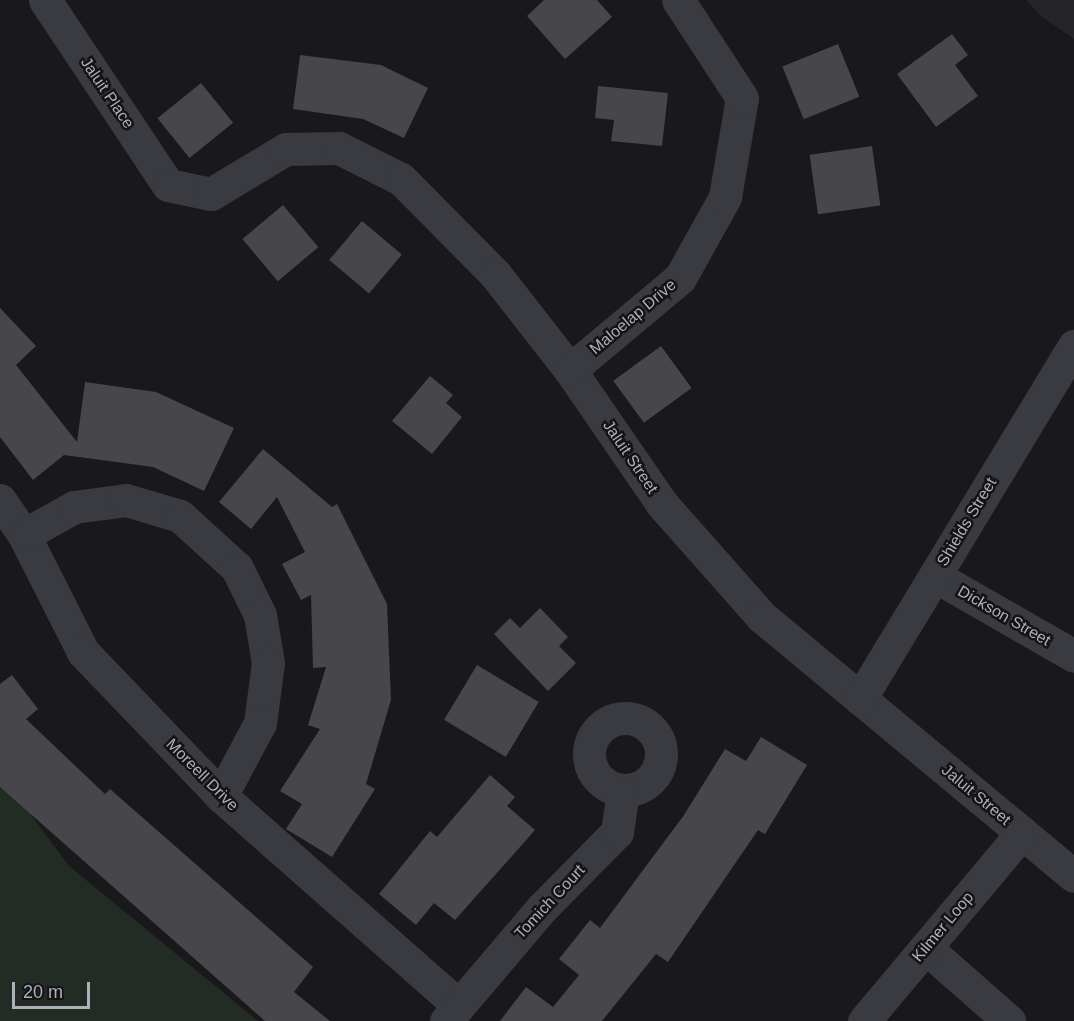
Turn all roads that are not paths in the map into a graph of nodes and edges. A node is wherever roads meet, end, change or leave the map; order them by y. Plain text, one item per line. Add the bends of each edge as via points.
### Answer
1 (45, 0) edge
2 (678, 0) edge
3 (168, 185) joint
4 (1074, 346) edge
5 (570, 370) junction
6 (0, 500) edge
7 (24, 535) junction
8 (935, 576) junction
9 (1074, 656) edge
10 (860, 699) junction
11 (623, 791) dead end
12 (221, 796) junction
13 (1022, 833) junction
14 (1074, 876) edge
15 (926, 948) junction
16 (452, 1013) edge
17 (864, 1021) edge
18 (1009, 1021) edge

1 - 3 street, Jaluit Place
2 - 5 street, Maloelap Drive via 742,98 725,197 680,278
3 - 5 street, Jaluit Street via 211,194 286,149 339,148 401,179 495,274
4 - 8 street, Shields Street
5 - 10 street, Jaluit Street via 685,530 762,617
6 - 7 street, Moreell Drive
7 - 12 street, Moreell Drive via 83,652
7 - 12 street via 74,507 126,500 180,516 237,568 260,615 268,663 260,723
8 - 9 street, Dickson Street
8 - 10 street, Shields Street
10 - 13 street, Jaluit Street
11 - 16 street, Tomich Court via 617,832
12 - 16 street, Moreell Drive
13 - 14 street, Jaluit Street
13 - 15 street, Kilmer Loop
15 - 17 street, Kilmer Loop
15 - 18 street

